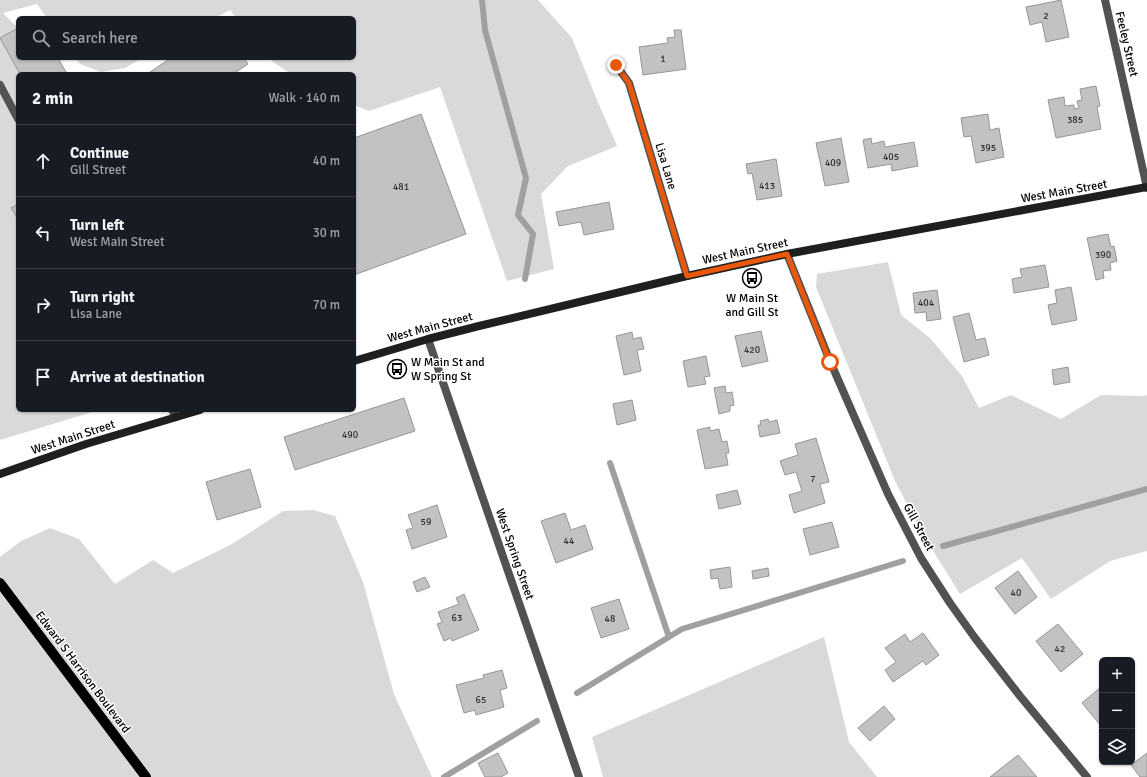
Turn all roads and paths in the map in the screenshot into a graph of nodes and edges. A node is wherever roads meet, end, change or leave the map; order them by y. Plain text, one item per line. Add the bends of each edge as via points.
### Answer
1 (1105, 0) edge
2 (616, 65) dead end
3 (0, 84) edge
4 (16, 115) edge
5 (1147, 188) edge
6 (787, 254) junction
7 (687, 276) junction
8 (428, 339) junction
9 (356, 360) edge
10 (187, 412) edge
11 (174, 414) edge
12 (0, 474) edge
13 (0, 583) edge
14 (146, 777) edge
15 (578, 777) edge
16 (1087, 777) edge

1 - 5 street, Feeley Street
2 - 7 street, Lisa Lane via 629,83
3 - 4 street
5 - 6 main road, West Main Street
6 - 7 main road, West Main Street
6 - 16 street, Gill Street via 830,362 888,494 921,558 975,638
7 - 8 main road, West Main Street
8 - 9 main road, West Main Street
8 - 15 street, West Spring Street
10 - 11 main road, West Main Street
11 - 12 main road, West Main Street
13 - 14 main road, Edward S Harrison Boulevard

